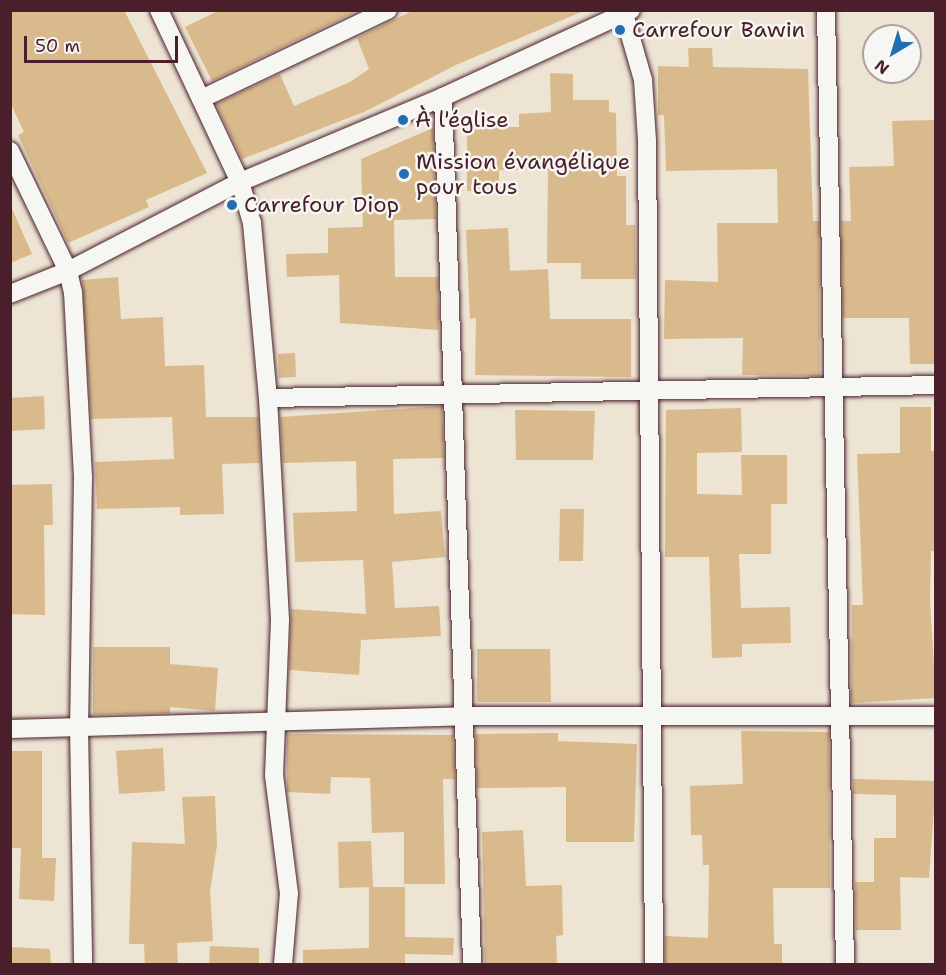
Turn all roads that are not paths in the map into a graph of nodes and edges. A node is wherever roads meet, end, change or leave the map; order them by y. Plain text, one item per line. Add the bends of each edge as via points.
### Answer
1 (159, 10) edge
2 (388, 10) edge
3 (826, 10) edge
4 (627, 12) edge
5 (369, 15) edge
6 (443, 97) junction
7 (201, 99) junction
8 (10, 151) edge
9 (240, 182) junction
10 (68, 271) junction
11 (10, 294) edge
12 (936, 385) edge
13 (835, 388) junction
14 (646, 394) junction
15 (456, 395) junction
16 (268, 398) junction
17 (464, 716) junction
18 (650, 716) junction
19 (842, 716) junction
20 (936, 716) edge
21 (276, 724) junction
22 (78, 727) junction
23 (10, 729) edge
24 (83, 964) edge
25 (283, 964) edge
26 (472, 964) edge
27 (654, 964) edge
28 (845, 964) edge

1 - 7 street
2 - 5 street
3 - 13 street
4 - 6 street
4 - 14 street via 643,80 647,141
5 - 7 street
6 - 9 street
6 - 15 street
7 - 9 street
8 - 10 street
9 - 10 street
9 - 16 street via 252,223
10 - 11 street
10 - 22 street via 83,477
12 - 13 street
13 - 14 street
13 - 19 street
14 - 15 street
14 - 18 street
15 - 16 street
15 - 17 street
16 - 21 street via 280,620
17 - 18 street
17 - 21 street
17 - 26 street
18 - 19 street
18 - 27 street
19 - 20 street
19 - 28 street
21 - 22 street
21 - 25 street via 274,775 289,894
22 - 23 street
22 - 24 street

